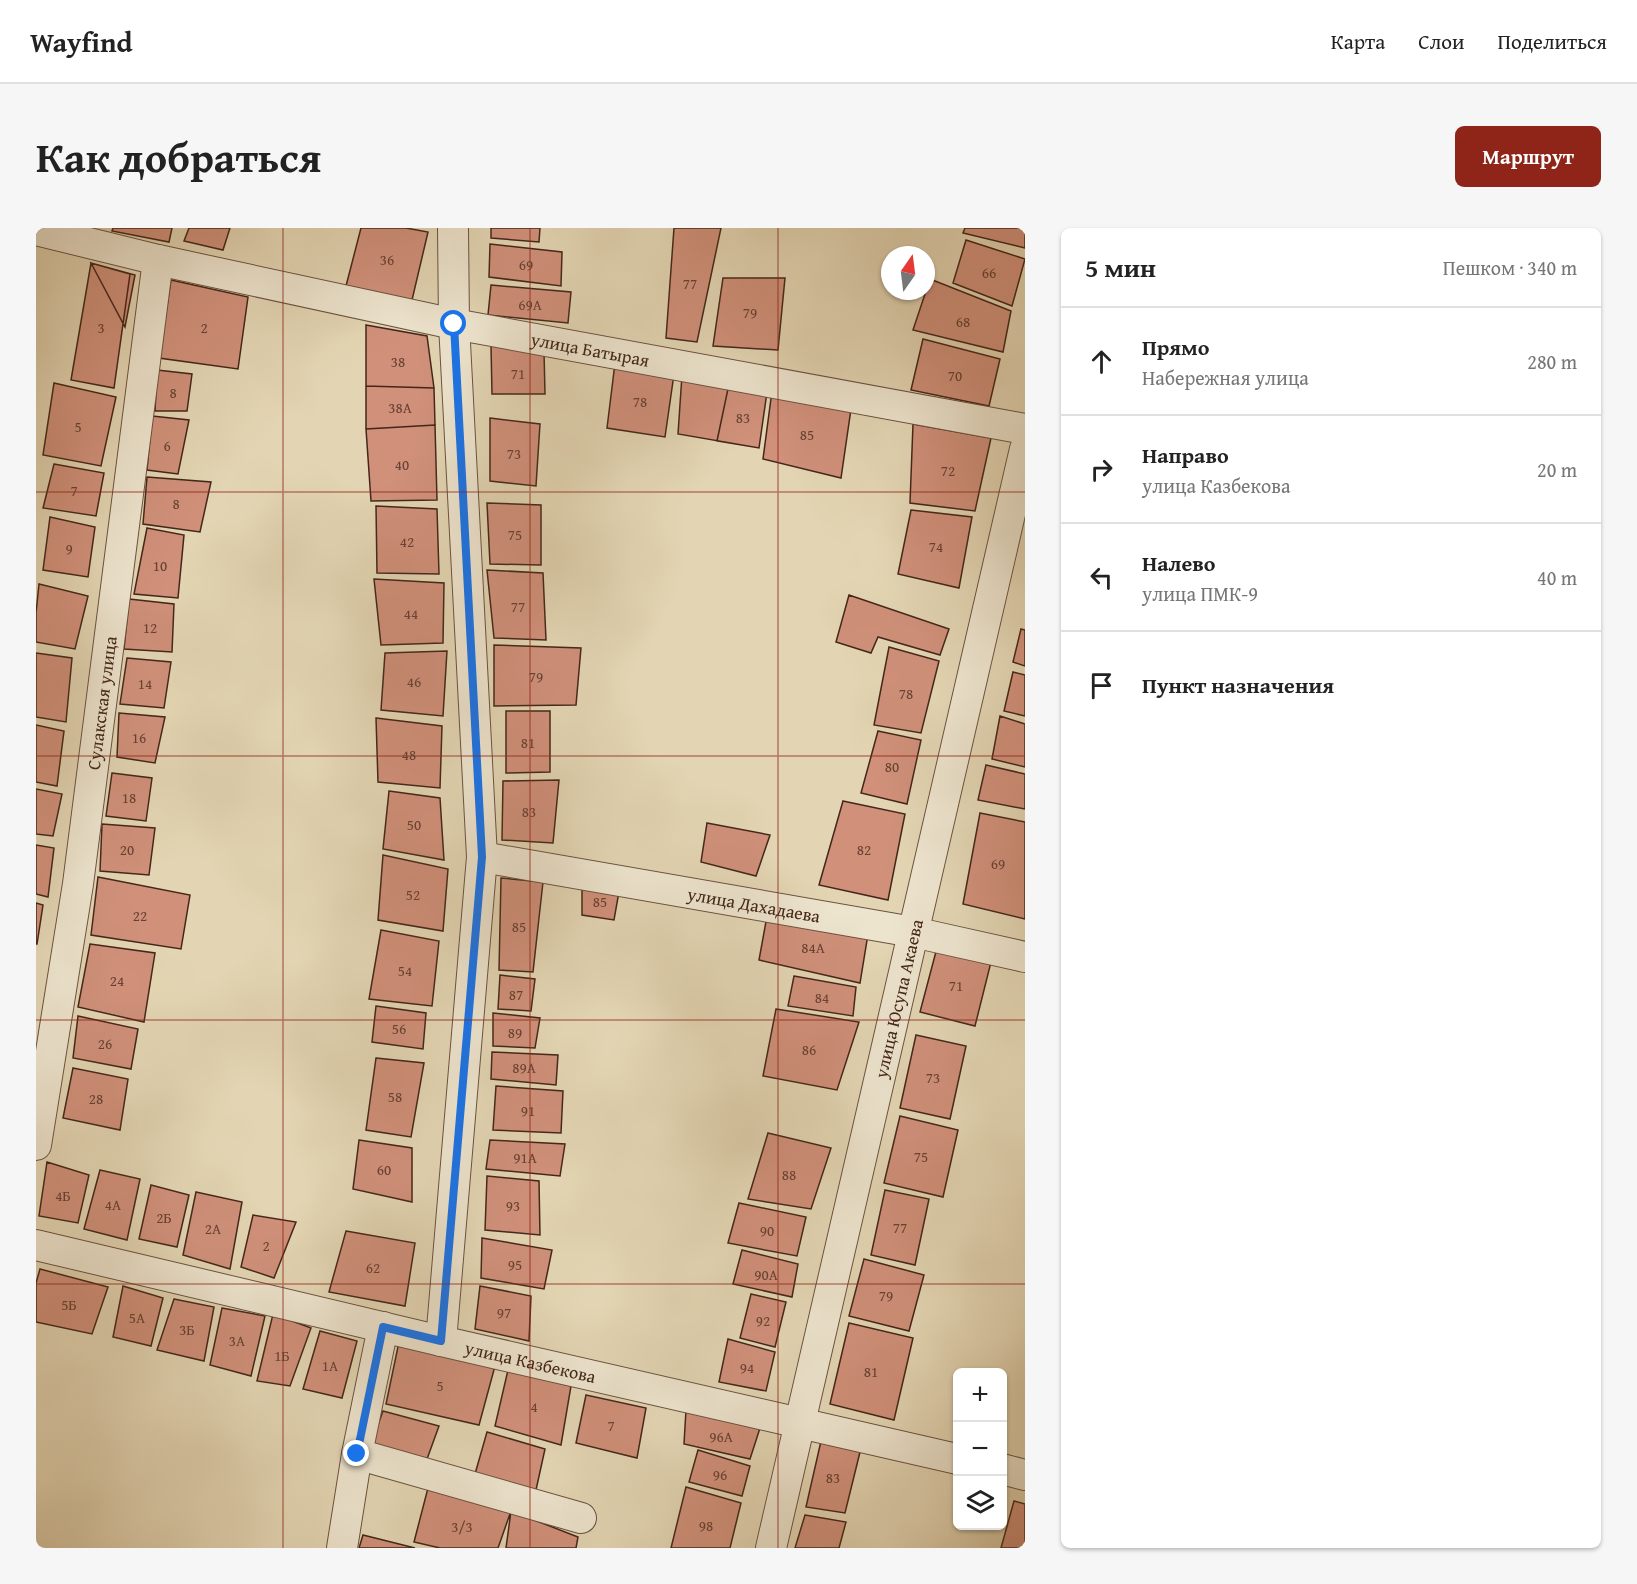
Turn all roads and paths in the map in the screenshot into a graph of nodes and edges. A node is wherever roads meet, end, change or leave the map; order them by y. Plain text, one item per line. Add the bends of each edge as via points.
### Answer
1 (453, 228) edge
2 (36, 230) edge
3 (158, 260) junction
4 (454, 324) junction
5 (1025, 429) edge
6 (1025, 449) edge
7 (482, 857) junction
8 (913, 932) junction
9 (1025, 957) edge
10 (36, 1145) edge
11 (36, 1245) edge
12 (383, 1327) junction
13 (441, 1341) junction
14 (800, 1422) junction
15 (357, 1454) junction
16 (953, 1458) edge
17 (1007, 1470) edge
18 (1025, 1475) edge
19 (581, 1518) dead end
20 (342, 1548) edge
21 (771, 1548) edge

1 - 4 street
2 - 3 street, улица Батырая
3 - 4 street, улица Батырая
3 - 10 street, Сулакская улица via 78,884
4 - 5 street, улица Батырая
4 - 7 street
6 - 8 street, улица Юсупа Акаева
7 - 8 street, улица Дахадаева
7 - 13 street
8 - 9 street, улица Дахадаева
8 - 14 street, улица Юсупа Акаева
11 - 12 street, улица Казбекова
12 - 13 street, улица Казбекова
12 - 15 street
13 - 14 street, улица Казбекова
14 - 16 street, улица Казбекова
14 - 21 street, улица Юсупа Акаева
15 - 19 street
15 - 20 street
17 - 18 street

